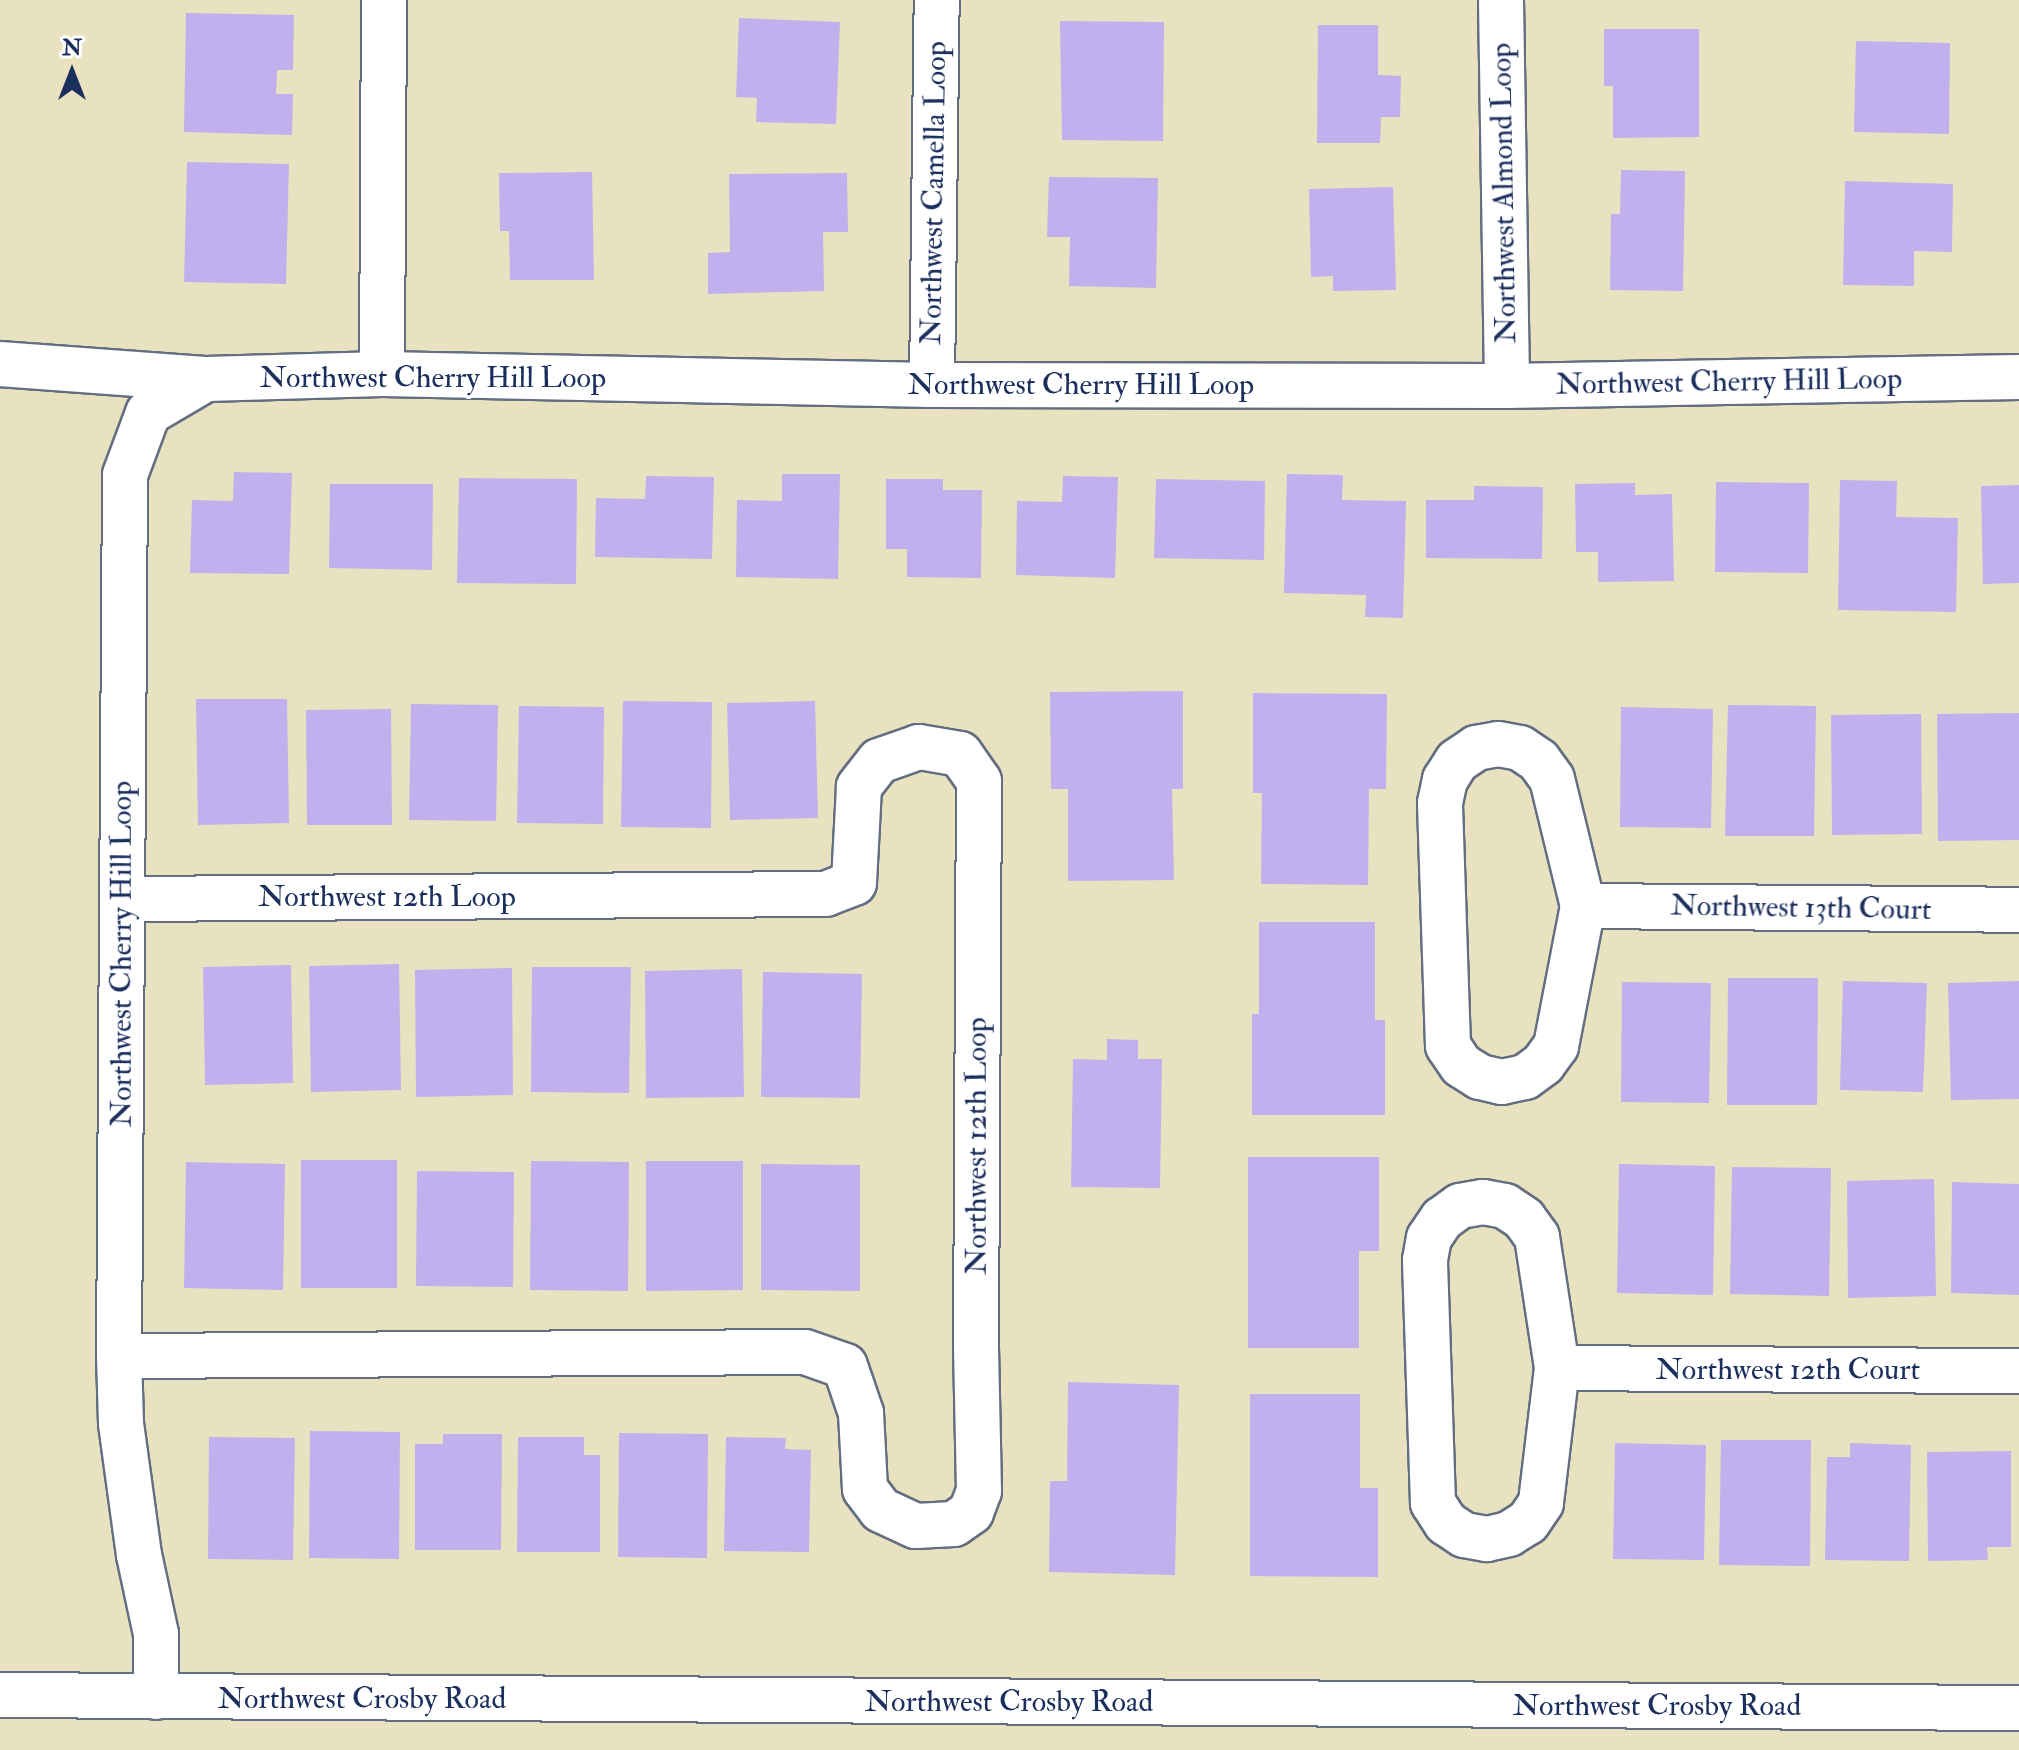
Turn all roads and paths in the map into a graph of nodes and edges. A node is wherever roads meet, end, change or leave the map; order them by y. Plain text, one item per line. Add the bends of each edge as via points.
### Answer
1 (384, 0) edge
2 (937, 0) edge
3 (1501, 0) edge
4 (0, 364) edge
5 (382, 374) junction
6 (2019, 377) edge
7 (206, 379) junction
8 (932, 385) junction
9 (1507, 386) junction
10 (122, 899) junction
11 (1583, 906) junction
12 (2019, 910) edge
13 (119, 1356) junction
14 (1557, 1368) junction
15 (2019, 1371) edge
16 (0, 1695) edge
17 (156, 1697) junction
18 (2019, 1708) edge

1 - 5 street
2 - 8 street, Northwest Camella Loop
3 - 9 street, Northwest Almond Loop
4 - 7 street
5 - 7 street, Northwest Cherry Hill Loop
5 - 8 street, Northwest Cherry Hill Loop
6 - 9 street, Northwest Cherry Hill Loop
7 - 10 street, Northwest Cherry Hill Loop via 148,413 125,475
8 - 9 street, Northwest Cherry Hill Loop
10 - 13 street, Northwest Cherry Hill Loop
10 - 13 street, Northwest 12th Loop via 826,894 854,883 859,787 879,761 919,747 960,754 979,781 979,1491 971,1512 954,1524 916,1526 881,1510 865,1489 861,1413 845,1366 805,1352
11 - 11 street via 1552,779 1539,761 1520,748 1498,744 1476,748 1457,761 1440,803 1448,1046 1461,1065 1502,1082 1525,1077 1543,1064 1556,1046
11 - 12 street, Northwest 13th Court
13 - 17 street, Northwest Cherry Hill Loop via 121,1423 156,1634
14 - 14 street via 1537,1237 1505,1206 1460,1206 1429,1238 1425,1260 1433,1503 1446,1523 1464,1535 1487,1539 1509,1534 1528,1522 1541,1503
14 - 15 street, Northwest 12th Court
16 - 17 street, Northwest Crosby Road
17 - 18 street, Northwest Crosby Road

